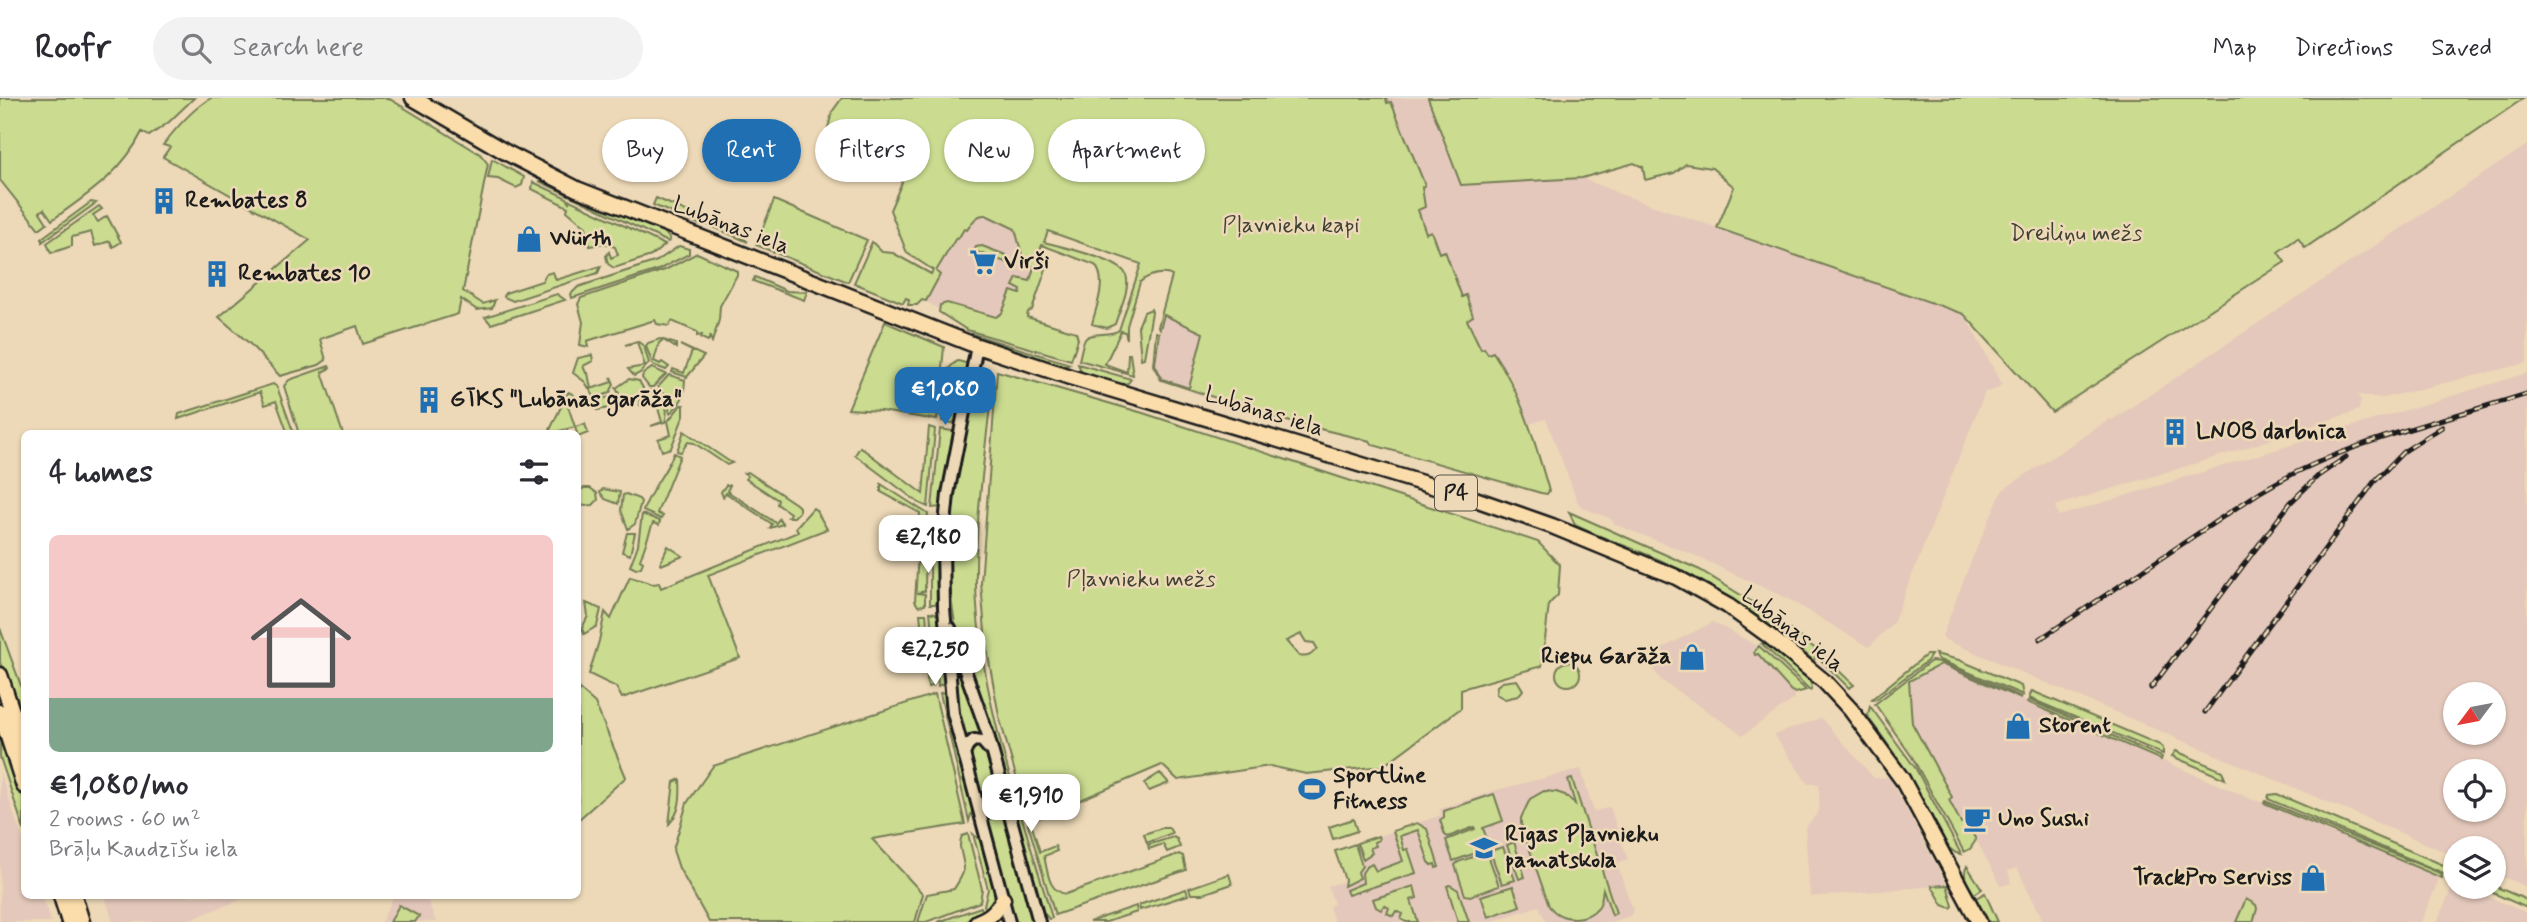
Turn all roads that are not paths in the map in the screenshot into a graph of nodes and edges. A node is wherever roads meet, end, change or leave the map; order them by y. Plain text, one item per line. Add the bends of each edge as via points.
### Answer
1 (413, 98) edge
2 (977, 346) junction
3 (944, 612) junction
4 (0, 675) edge
5 (0, 712) edge
6 (21, 738) edge
7 (964, 755) junction
8 (992, 755) junction
9 (21, 777) edge
10 (62, 899) edge
11 (75, 899) edge
12 (1003, 899) junction
13 (69, 922) edge
14 (82, 922) edge
15 (977, 922) edge
16 (1009, 922) edge
17 (1039, 922) edge
18 (1979, 922) edge

1 - 2 main road, Lubānas iela / P4 via 577,189
2 - 3 street via 948,494
2 - 18 main road, Lubānas iela / P4 via 1475,499 1634,558 1707,594 1768,635 1851,710 1902,779
3 - 7 street via 953,713
3 - 8 street
4 - 6 main road
5 - 9 main road
7 - 8 street via 968,745 978,740
7 - 12 street
8 - 17 street
10 - 13 main road
11 - 14 main road
12 - 15 main road via 987,919
12 - 16 street

